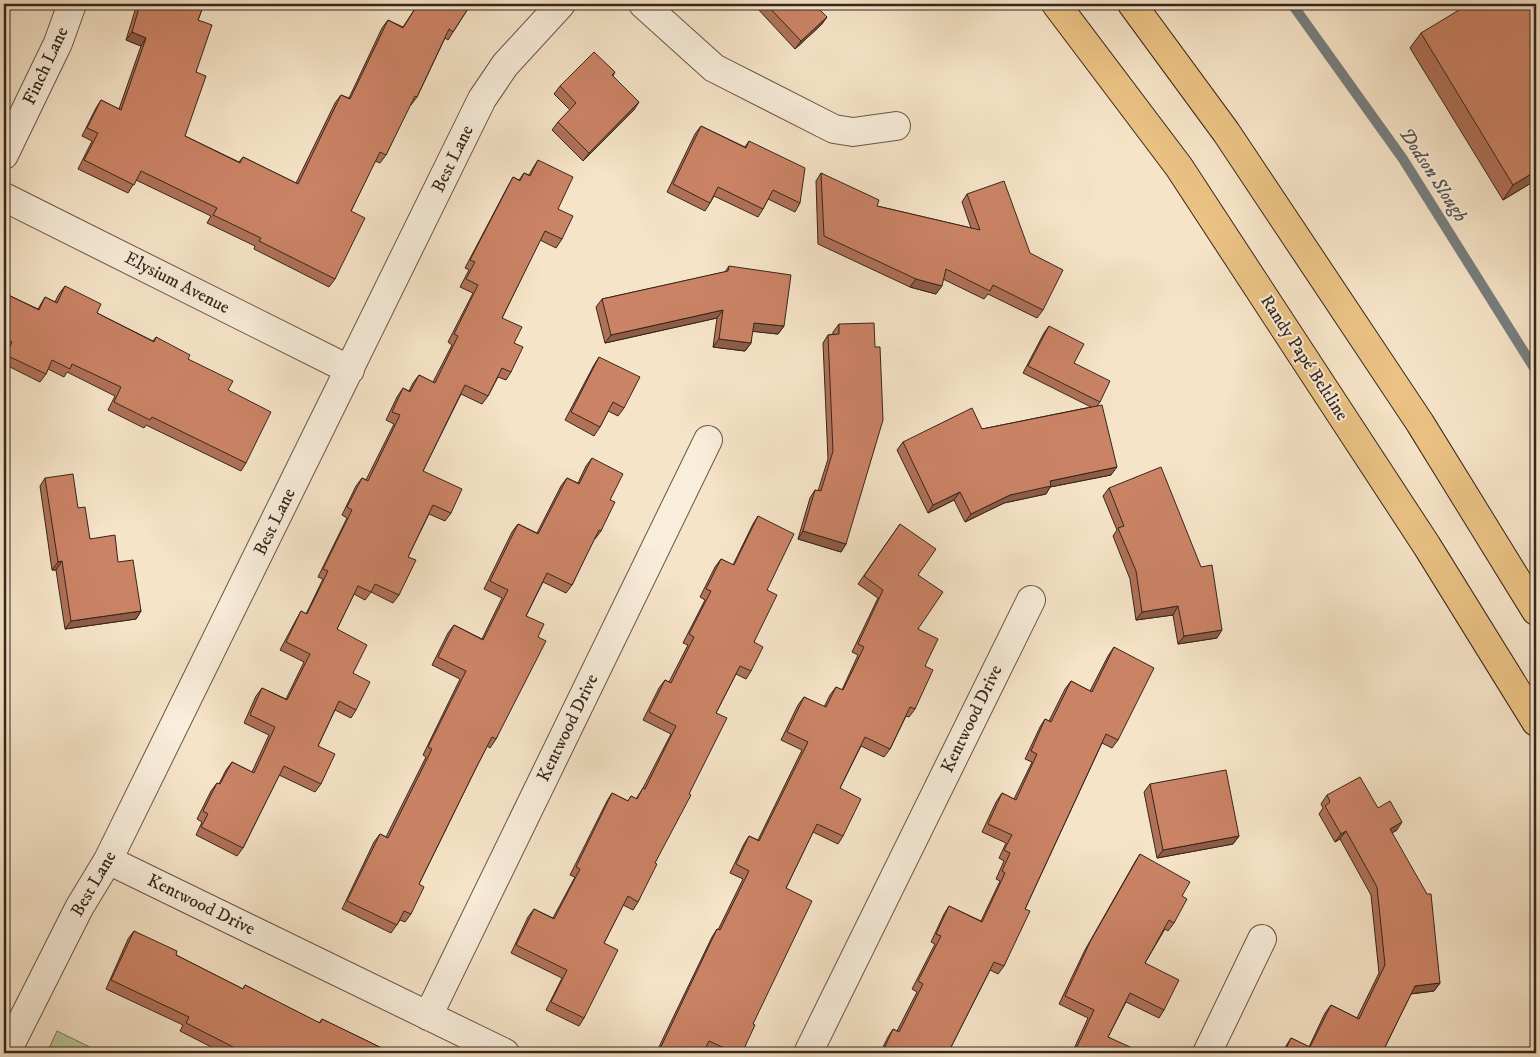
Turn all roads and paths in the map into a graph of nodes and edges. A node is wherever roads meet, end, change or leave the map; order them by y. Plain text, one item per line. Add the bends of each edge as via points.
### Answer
1 (72, 4) edge
2 (561, 4) edge
3 (643, 4) edge
4 (1056, 4) edge
5 (1132, 4) edge
6 (896, 126) dead end
7 (4, 155) edge
8 (4, 197) edge
9 (350, 370) junction
10 (708, 440) dead end
11 (1031, 600) dead end
12 (1536, 611) edge
13 (1536, 722) edge
14 (108, 860) junction
15 (1262, 939) dead end
16 (428, 1016) junction
17 (6, 1053) edge
18 (505, 1053) edge
19 (808, 1053) edge
20 (1207, 1053) edge

1 - 7 street, Finch Lane via 58,43
2 - 9 street, Best Lane via 489,86
3 - 6 street via 714,68 834,129 853,132
4 - 13 highway, Randy Papé Beltline via 1179,167 1427,546
5 - 12 highway via 1226,132 1414,414
8 - 9 street, Elysium Avenue
9 - 14 street, Best Lane
10 - 16 street, Kentwood Drive
11 - 19 street, Kentwood Drive
14 - 16 street, Kentwood Drive
14 - 17 street, Best Lane via 79,908
15 - 20 street
16 - 18 street, Kentwood Drive

